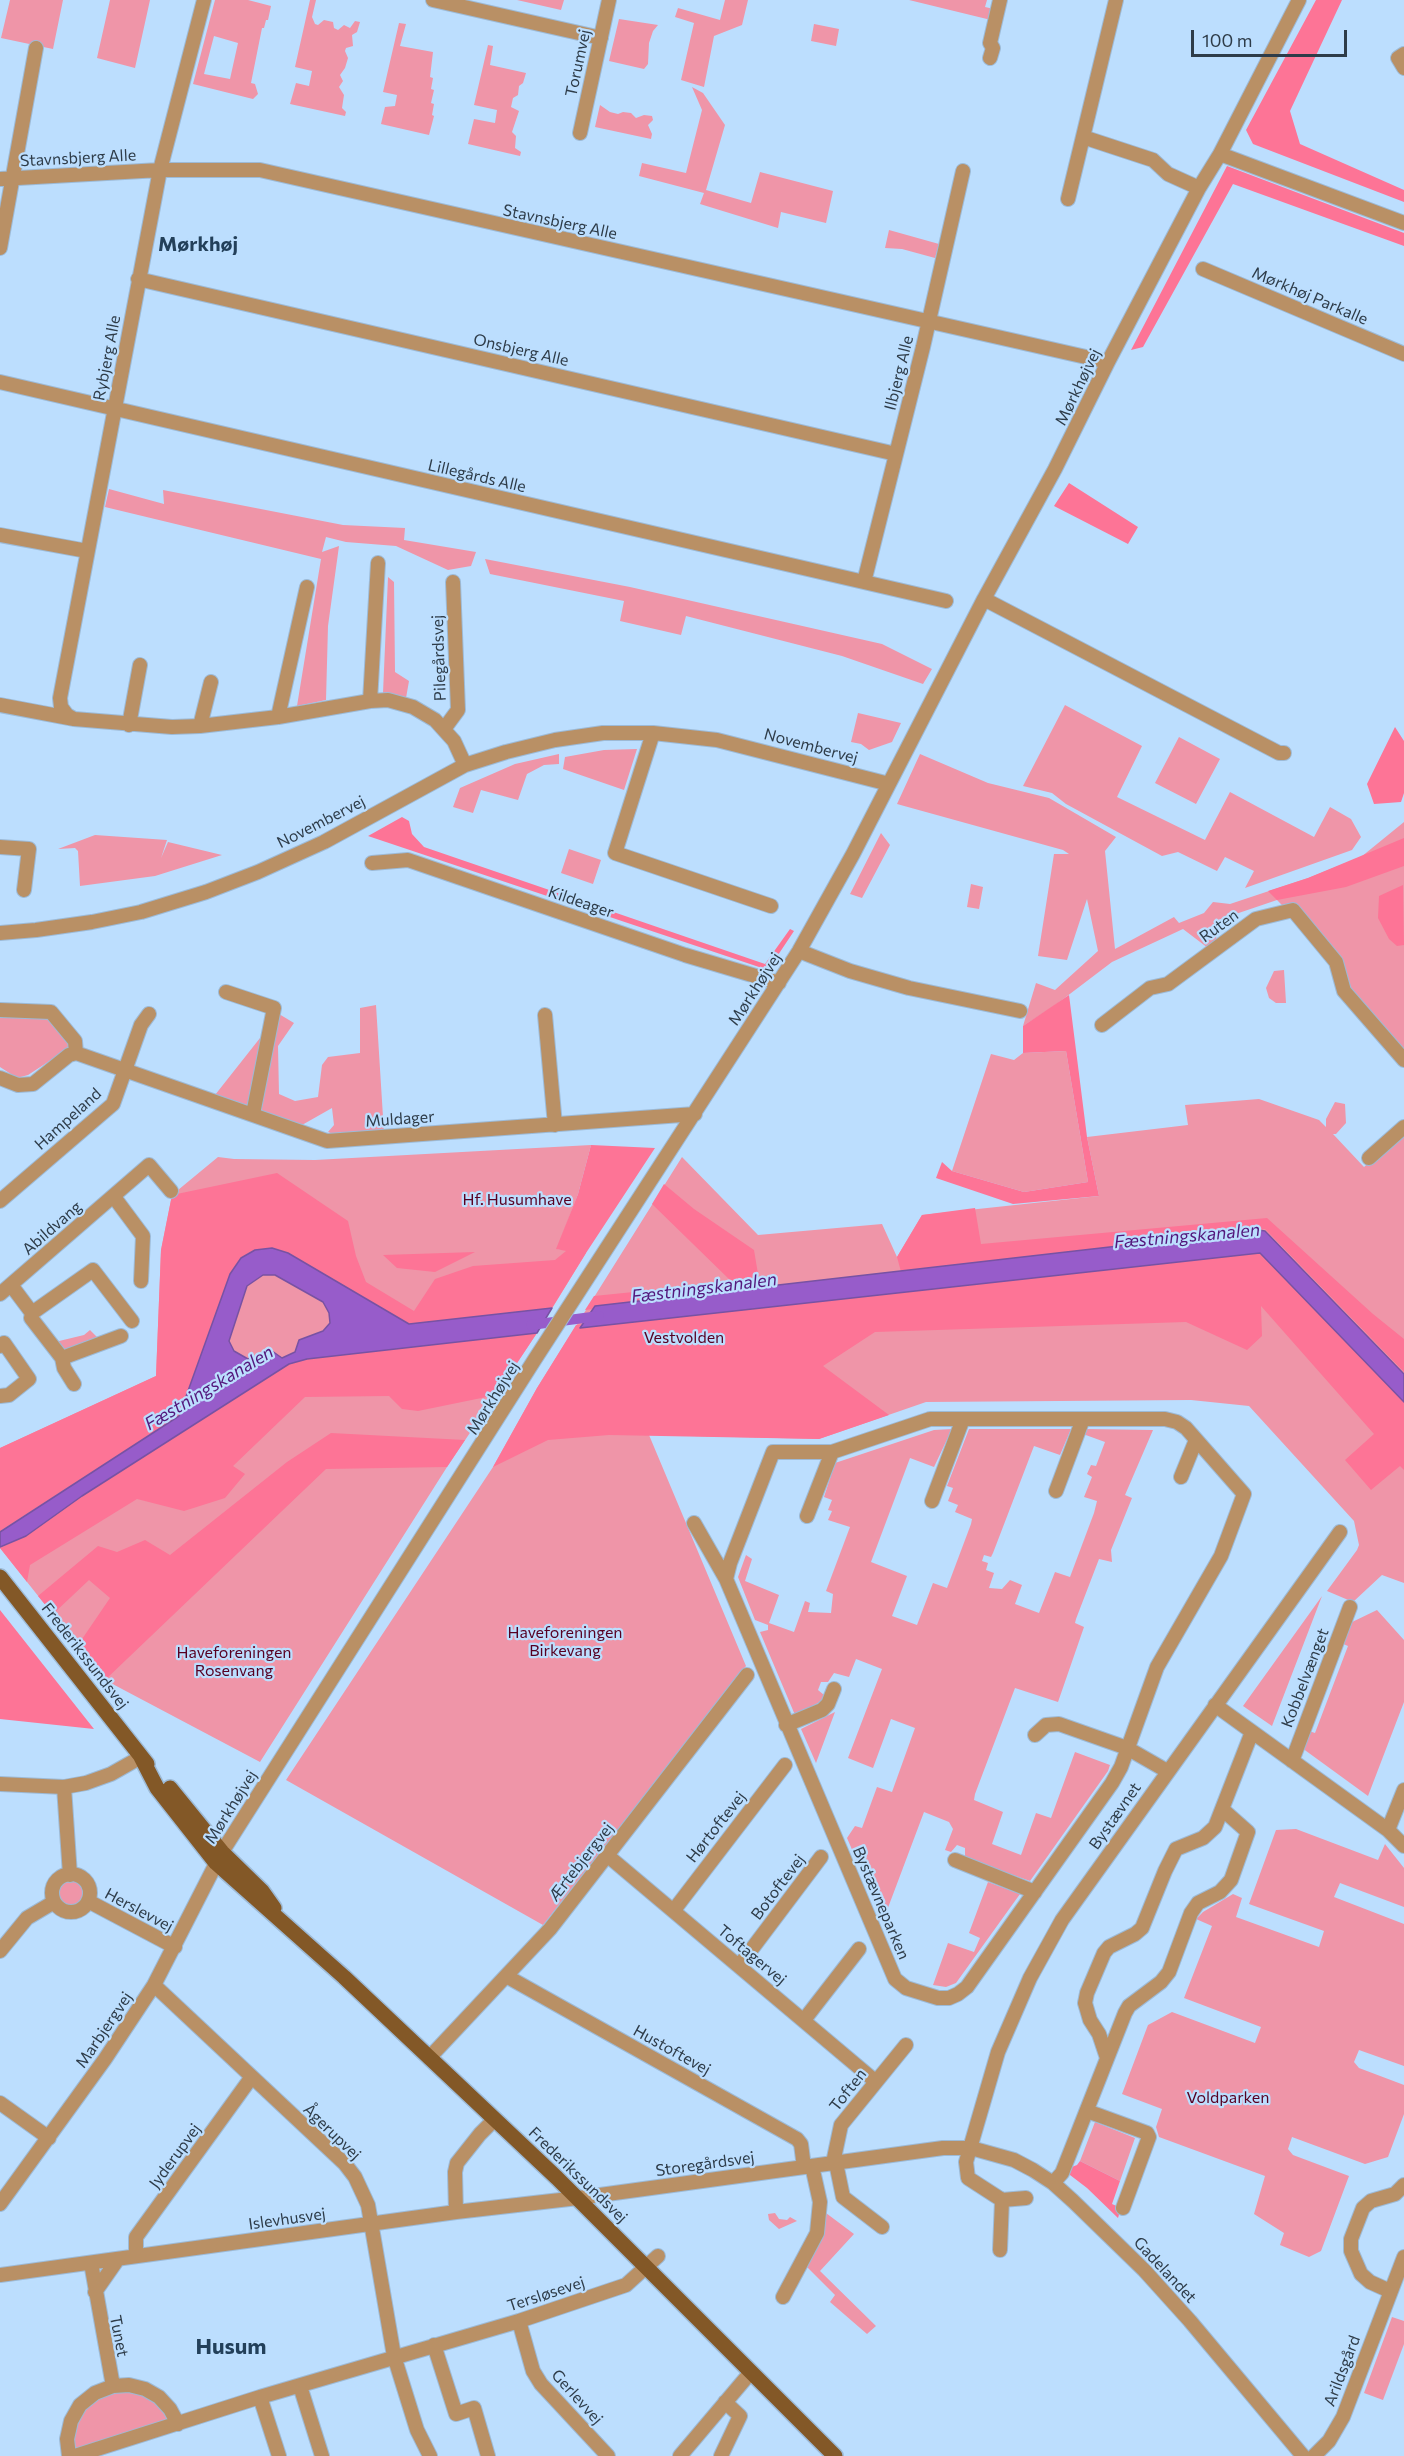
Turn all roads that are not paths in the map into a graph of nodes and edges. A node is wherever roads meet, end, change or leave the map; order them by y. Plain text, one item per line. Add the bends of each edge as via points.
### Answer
1 (204, 0) edge
2 (433, 0) edge
3 (609, 0) edge
4 (1000, 0) edge
5 (1116, 0) edge
6 (1299, 0) edge
7 (601, 39) junction
8 (36, 48) dead end
9 (1404, 54) edge
10 (990, 58) dead end
11 (1404, 68) edge
12 (580, 133) dead end
13 (1083, 137) junction
14 (1220, 154) junction
15 (160, 170) junction
16 (963, 171) dead end
17 (7, 178) edge
18 (1199, 188) junction
19 (1068, 199) dead end
20 (1404, 223) edge
21 (0, 248) edge
22 (1203, 269) dead end
23 (138, 279) junction
24 (928, 323) junction
25 (1404, 354) edge
26 (1108, 362) junction
27 (0, 382) edge
28 (114, 409) junction
29 (896, 453) junction
30 (0, 535) edge
31 (87, 551) junction
32 (378, 563) dead end
33 (453, 582) dead end
34 (864, 582) junction
35 (307, 587) dead end
36 (984, 599) junction
37 (946, 602) dead end
38 (140, 665) dead end
39 (211, 682) dead end
40 (370, 701) junction
41 (0, 705) edge
42 (278, 717) junction
43 (74, 719) junction
44 (129, 725) junction
45 (200, 726) junction
46 (444, 729) junction
47 (653, 733) junction
48 (1284, 753) dead end
49 (465, 765) junction
50 (889, 784) junction
51 (0, 847) edge
52 (372, 863) dead end
53 (24, 890) dead end
54 (771, 906) dead end
55 (0, 933) edge
56 (799, 951) junction
57 (779, 983) junction
58 (226, 992) dead end
59 (0, 1010) edge
60 (1020, 1011) dead end
61 (149, 1014) dead end
62 (544, 1015) dead end
63 (1102, 1025) dead end
64 (76, 1053) junction
65 (1404, 1060) edge
66 (126, 1069) junction
67 (0, 1078) edge
68 (253, 1114) junction
69 (695, 1114) junction
70 (555, 1125) junction
71 (1404, 1127) edge
72 (1369, 1158) dead end
73 (171, 1191) dead end
74 (114, 1197) junction
75 (0, 1201) edge
76 (141, 1281) dead end
77 (11, 1285) junction
78 (0, 1294) edge
79 (32, 1313) junction
80 (132, 1321) dead end
81 (121, 1336) dead end
82 (0, 1346) edge
83 (62, 1358) junction
84 (74, 1384) dead end
85 (0, 1396) edge
86 (963, 1419) junction
87 (1083, 1419) junction
88 (1196, 1440) junction
89 (832, 1452) junction
90 (1181, 1477) dead end
91 (1056, 1491) dead end
92 (932, 1502) dead end
93 (807, 1516) dead end
94 (694, 1523) dead end
95 (1340, 1532) dead end
96 (0, 1577) edge
97 (726, 1579) junction
98 (1350, 1607) dead end
99 (747, 1675) dead end
100 (834, 1689) dead end
101 (1215, 1705) junction
102 (786, 1725) junction
103 (1252, 1732) junction
104 (1035, 1735) dead end
105 (1127, 1748) junction
106 (141, 1757) junction
107 (1292, 1761) junction
108 (785, 1765) dead end
109 (1167, 1771) junction
110 (0, 1784) edge
111 (64, 1787) junction
112 (1404, 1790) edge
113 (1222, 1809) junction
114 (1388, 1830) junction
115 (1404, 1846) edge
116 (608, 1856) junction
117 (821, 1857) dead end
118 (219, 1858) junction
119 (955, 1860) dead end
120 (70, 1875) junction
121 (1035, 1892) junction
122 (88, 1901) junction
123 (54, 1902) junction
124 (674, 1910) junction
125 (1, 1947) edge
126 (175, 1947) junction
127 (859, 1949) dead end
128 (739, 1966) junction
129 (506, 1976) junction
130 (154, 1985) junction
131 (804, 2020) junction
132 (906, 2045) dead end
133 (429, 2058) junction
134 (1107, 2058) junction
135 (251, 2078) junction
136 (875, 2081) junction
137 (0, 2103) edge
138 (1087, 2111) junction
139 (494, 2120) junction
140 (49, 2138) junction
141 (971, 2148) junction
142 (835, 2163) junction
143 (808, 2166) junction
144 (1053, 2183) junction
145 (1404, 2185) edge
146 (578, 2198) junction
147 (1026, 2198) dead end
148 (1002, 2200) junction
149 (0, 2204) edge
150 (1123, 2208) dead end
151 (456, 2211) junction
152 (370, 2224) junction
153 (882, 2227) dead end
154 (1000, 2250) dead end
155 (136, 2256) junction
156 (1404, 2257) edge
157 (118, 2259) junction
158 (653, 2261) junction
159 (91, 2263) junction
160 (0, 2275) edge
161 (1390, 2291) junction
162 (95, 2292) junction
163 (783, 2297) dead end
164 (519, 2321) junction
165 (434, 2345) junction
166 (394, 2356) junction
167 (751, 2372) junction
168 (112, 2386) junction
169 (300, 2386) junction
170 (260, 2397) junction
171 (725, 2402) junction
172 (178, 2424) junction
173 (69, 2456) edge
174 (75, 2456) edge
175 (279, 2456) edge
176 (322, 2456) edge
177 (430, 2456) edge
178 (488, 2456) edge
179 (608, 2456) edge
180 (680, 2456) edge
181 (722, 2456) edge
182 (835, 2456) edge
183 (1303, 2456) edge
184 (1314, 2456) edge

1 - 15 street, Rybjerg Alle
2 - 7 street
3 - 7 street, Torumvej
4 - 10 street
5 - 13 street
6 - 14 street, Mørkhøjvej
7 - 12 street, Torumvej
8 - 17 street
9 - 11 street via 1398,58
13 - 18 street via 1153,160 1168,174
13 - 19 street
14 - 18 street, Mørkhøjvej
14 - 20 street
15 - 17 street, Stavnsbjerg Alle
15 - 23 street, Rybjerg Alle
15 - 24 street, Stavnsbjerg Alle via 260,170
16 - 24 street, Ilbjerg Alle
17 - 21 street
18 - 26 street, Mørkhøjvej
22 - 25 street, Mørkhøj Parkalle
23 - 28 street, Rybjerg Alle
23 - 29 street, Onsbjerg Alle
24 - 26 street, Stavnsbjerg Alle
24 - 29 street, Ilbjerg Alle
26 - 36 street, Mørkhøjvej
27 - 28 street, Lillegårds Alle
28 - 31 street, Rybjerg Alle
28 - 34 street, Lillegårds Alle
29 - 34 street, Ilbjerg Alle
30 - 31 street
31 - 43 street, Rybjerg Alle via 60,698 61,707
32 - 40 street
33 - 46 street, Pilegårdsvej via 458,710
34 - 37 street, Lillegårds Alle
35 - 42 street
36 - 48 street
36 - 50 street, Mørkhøjvej
38 - 44 street
39 - 45 street
40 - 42 street, Pilegårdsvej
40 - 46 street, Pilegårdsvej via 388,700 413,707
41 - 43 street, Pilegårdsvej
42 - 45 street, Pilegårdsvej
43 - 44 street, Pilegårdsvej
44 - 45 street, Pilegårdsvej
46 - 49 street, Pilegårdsvej
47 - 49 street, Novembervej via 555,740
47 - 50 street, Novembervej via 717,740
47 - 54 street via 615,853
49 - 55 street, Novembervej via 324,842 206,892 92,922
50 - 56 street, Mørkhøjvej
51 - 53 street via 29,849
52 - 57 street, Kildeager via 408,860 685,955
56 - 57 street, Mørkhøjvej
56 - 60 street, Mørkhøjvej via 849,971 909,988
57 - 69 street, Mørkhøjvej
58 - 68 street via 274,1008
59 - 64 street via 51,1012 75,1041
61 - 66 street, Hampeland via 141,1025
62 - 70 street
63 - 65 street, Ruten via 1150,988 1168,984 1256,919 1293,910 1336,962 1344,991
64 - 66 street, Muldager
64 - 67 street via 33,1084 18,1085
66 - 68 street, Muldager
66 - 75 street, Hampeland via 113,1104
68 - 70 street, Muldager via 327,1141
69 - 70 street, Muldager
69 - 118 street, Mørkhøjvej
71 - 72 street
73 - 74 street, Abildvang via 149,1165
74 - 76 street via 143,1236
74 - 77 street, Abildvang
77 - 78 street, Abildvang
77 - 79 street
79 - 80 street via 93,1270
79 - 83 street via 31,1318
81 - 83 street
82 - 85 street via 4,1343 29,1379 9,1395
83 - 84 street
86 - 87 street, Bystævneparken
86 - 89 street, Bystævneparken via 930,1419
86 - 92 street
87 - 88 street, Bystævneparken via 1165,1419 1186,1428
87 - 91 street
88 - 90 street
88 - 105 street, Bystævneparken via 1244,1494 1221,1556 1157,1667
89 - 93 street
89 - 97 street, Bystævneparken via 773,1452
94 - 97 street, Bystævneparken
95 - 101 street, Bystævnet
96 - 106 main road, Frederikssundsvej
97 - 102 street, Bystævneparken
98 - 107 street, Kobbelvænget
99 - 116 street, Ærtebjergvej
100 - 102 street via 822,1710
101 - 103 street, Kobbelvænget
101 - 109 street, Bystævnet
102 - 121 street, Bystævneparken via 895,1979 906,1988 938,1998 958,1994
103 - 107 street, Kobbelvænget
103 - 113 street
104 - 105 street via 1046,1725 1059,1724
105 - 109 street
105 - 121 street, Bystævneparken via 1112,1783
106 - 111 street via 111,1774
106 - 118 main road, Frederikssundsvej via 157,1788
107 - 114 street, Kobbelvænget
108 - 124 street, Hørtoftevej
109 - 141 street, Bystævnet via 1062,1920 1030,1978 998,2052
110 - 111 street
111 - 120 street
112 - 114 street
113 - 134 street via 1210,1833 1172,1855 1142,1928 1104,1953 1086,2003
113 - 134 street via 1248,1832 1231,1880 1220,1892 1198,1903 1191,1913 1169,1972 1129,2006
114 - 115 street, Kobbelvænget
116 - 124 street, Toftagervej
116 - 129 street, Ærtebjergvej via 550,1929
117 - 128 street, Botoftevej
118 - 126 street, Marbjergvej
118 - 133 main road, Frederikssundsvej via 253,1898 289,1926
119 - 121 street
120 - 122 street via 87,1883
120 - 123 street via 60,1878 54,1886
122 - 123 street via 74,1912 62,1910
122 - 126 street, Herslevvej
123 - 125 street via 27,1918
124 - 128 street, Toftagervej
126 - 130 street, Marbjergvej
127 - 131 street
128 - 131 street, Toftagervej
129 - 133 street, Ærtebjergvej
129 - 143 street, Hustoftevej via 797,2139
130 - 135 street, Ågerupvej
130 - 140 street, Marbjergvej
131 - 136 street, Toftagervej
132 - 136 street, Toften
133 - 139 main road, Frederikssundsvej
134 - 138 street
135 - 152 street, Ågerupvej via 350,2170 368,2205
135 - 155 street, Jyderupvej via 136,2237
136 - 142 street, Toften via 841,2126
137 - 140 street
138 - 144 street via 1062,2173
138 - 150 street via 1149,2137
139 - 146 main road, Frederikssundsvej
139 - 151 street via 457,2163
140 - 149 street, Marbjergvej
141 - 142 street, Storegårdsvej via 943,2148
141 - 144 street, Gadelandet via 1014,2160
141 - 148 street via 966,2162 968,2178
142 - 143 street, Storegårdsvej
142 - 153 street via 843,2197
143 - 146 street, Storegårdsvej
143 - 163 street via 820,2202 816,2234
144 - 183 street, Gadelandet via 1144,2270
145 - 161 street via 1395,2194 1362,2208 1351,2239 1351,2251 1361,2274
146 - 151 street, Islevhusvej
146 - 158 main road, Frederikssundsvej
147 - 148 street
148 - 154 street
151 - 152 street, Islevhusvej
152 - 155 street, Islevhusvej
152 - 166 street, Ågerupvej
155 - 157 street, Islevhusvej
156 - 161 street, Arildsgård
157 - 159 street, Islevhusvej
157 - 162 street
158 - 164 street, Tersløsevej via 626,2285
158 - 167 main road, Frederikssundsvej
159 - 160 street, Islevhusvej
159 - 162 street, Tunet
161 - 184 street, Arildsgård via 1343,2417 1329,2441
162 - 168 street, Tunet
164 - 165 street, Tersløsevej
164 - 179 street, Gerlevvej via 533,2371 541,2384
165 - 166 street, Tersløsevej
165 - 178 street via 456,2414 474,2409
166 - 169 street, Tersløsevej
166 - 177 street, Ågerupvej via 417,2430
167 - 171 street
167 - 182 main road, Frederikssundsvej
168 - 172 street via 129,2385 152,2393 170,2409
168 - 173 street via 95,2393 71,2421
169 - 170 street, Tersløsevej
169 - 176 street
170 - 172 street, Tersløsevej
170 - 175 street
171 - 180 street
171 - 181 street via 740,2416
172 - 174 street, Tersløsevej

